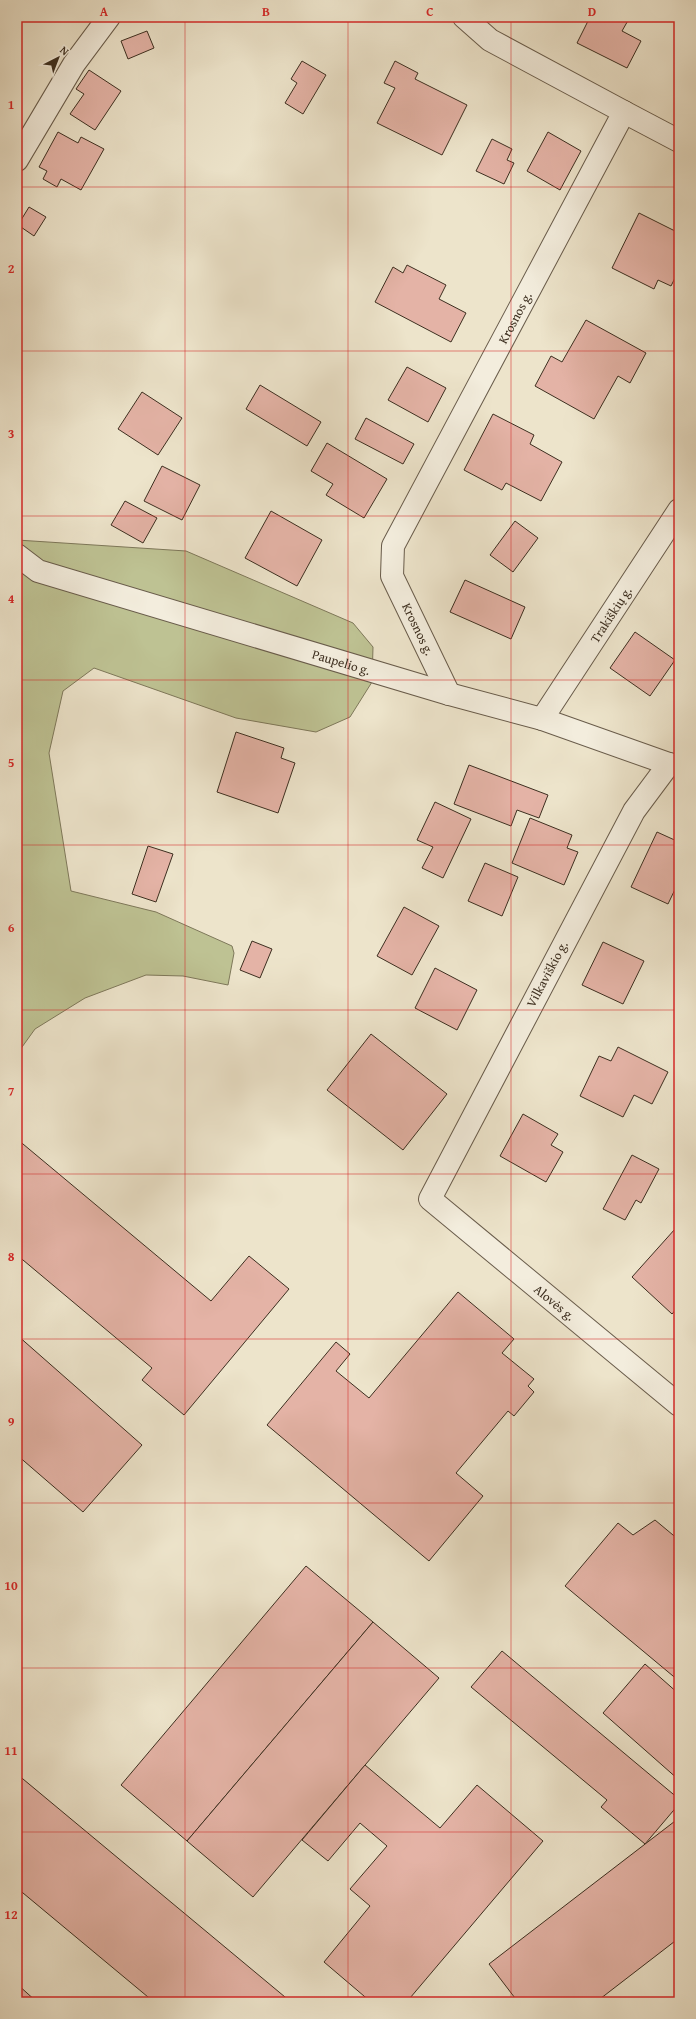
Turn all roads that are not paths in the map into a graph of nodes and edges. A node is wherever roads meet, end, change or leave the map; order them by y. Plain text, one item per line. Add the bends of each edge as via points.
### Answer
1 (109, 17) edge
2 (464, 17) edge
3 (624, 112) junction
4 (679, 140) edge
5 (17, 160) edge
6 (679, 510) edge
7 (17, 555) edge
8 (449, 694) junction
9 (542, 719) junction
10 (674, 765) edge
11 (430, 1199) joint
12 (679, 1404) edge

1 - 5 street via 74,64
2 - 3 street via 490,40
3 - 4 street
3 - 8 street, Krosnos g. via 393,546 392,576
6 - 9 street, Trakiškių g.
7 - 8 street, Paupelio g. via 38,571
8 - 9 street, Paupelio g.
9 - 10 street, Paupelio g.
10 - 11 street, Vilkaviškio g. via 634,811
11 - 12 street, Alovės g.

